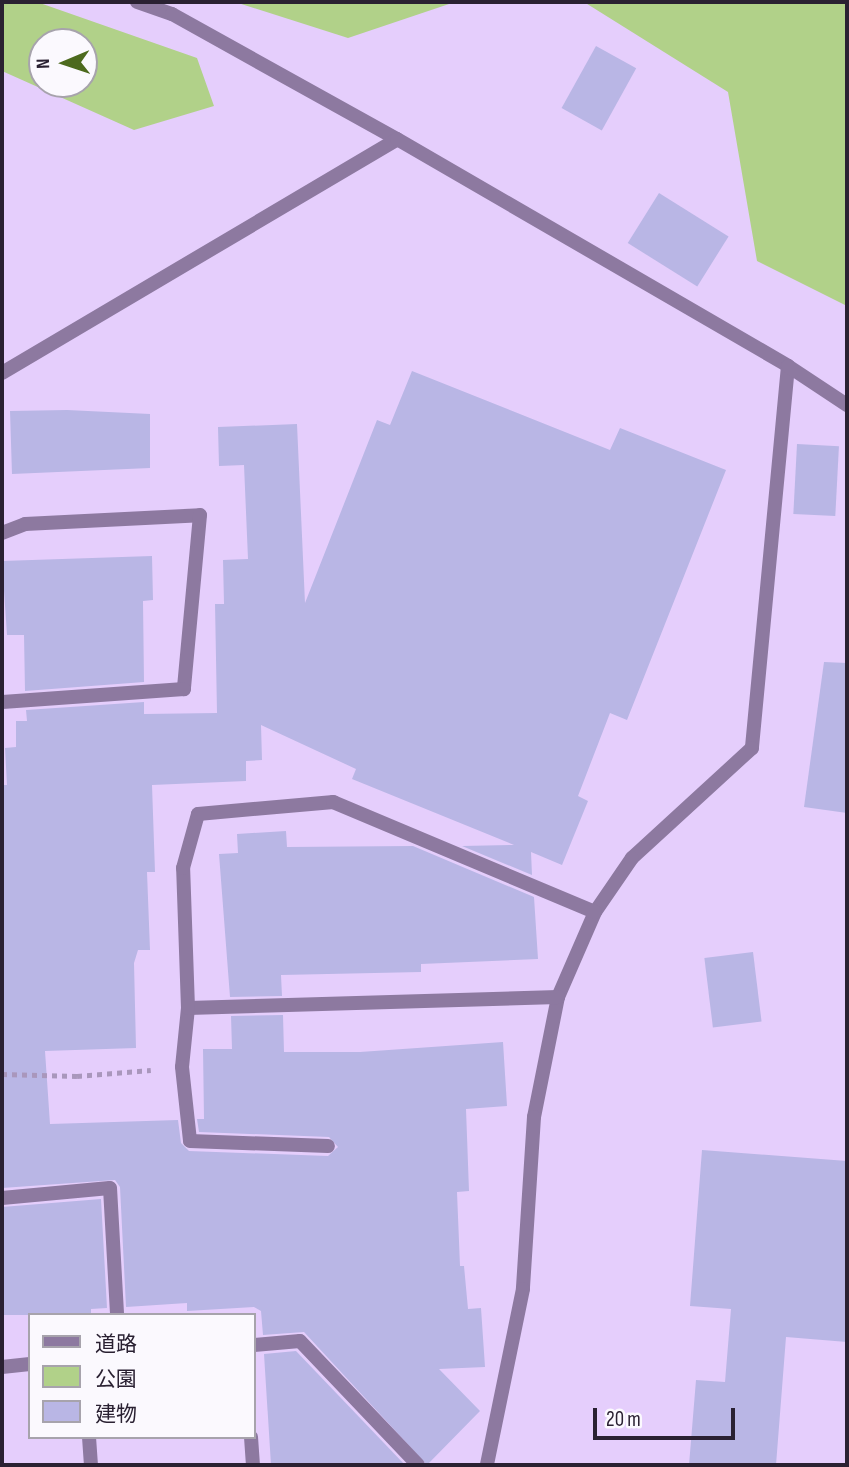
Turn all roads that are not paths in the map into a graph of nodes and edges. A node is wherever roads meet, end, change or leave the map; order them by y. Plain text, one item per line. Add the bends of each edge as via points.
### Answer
1 (137, 2) edge
2 (397, 139) junction
3 (788, 366) junction
4 (2, 373) edge
5 (847, 405) edge
6 (2, 533) edge
7 (2, 702) edge
8 (595, 912) junction
9 (558, 997) junction
10 (188, 1008) junction
11 (328, 1146) dead end
12 (2, 1198) edge
13 (117, 1313) edge
14 (256, 1345) edge
15 (28, 1364) edge
16 (2, 1367) edge
17 (89, 1439) edge
18 (251, 1439) edge
19 (91, 1465) edge
20 (253, 1465) edge
21 (418, 1465) edge
22 (487, 1465) edge

1 - 2 street via 172,14
2 - 3 street
2 - 4 street
3 - 5 street
3 - 8 street via 752,748 632,858
6 - 7 street via 25,524 200,515 184,689
8 - 9 street
8 - 10 street via 332,802 198,814 183,868
9 - 10 street
9 - 22 street via 534,1117 523,1289
10 - 11 street via 182,1068 190,1140
12 - 13 street via 110,1188
14 - 21 street via 300,1341
15 - 16 street
17 - 19 street
18 - 20 street

